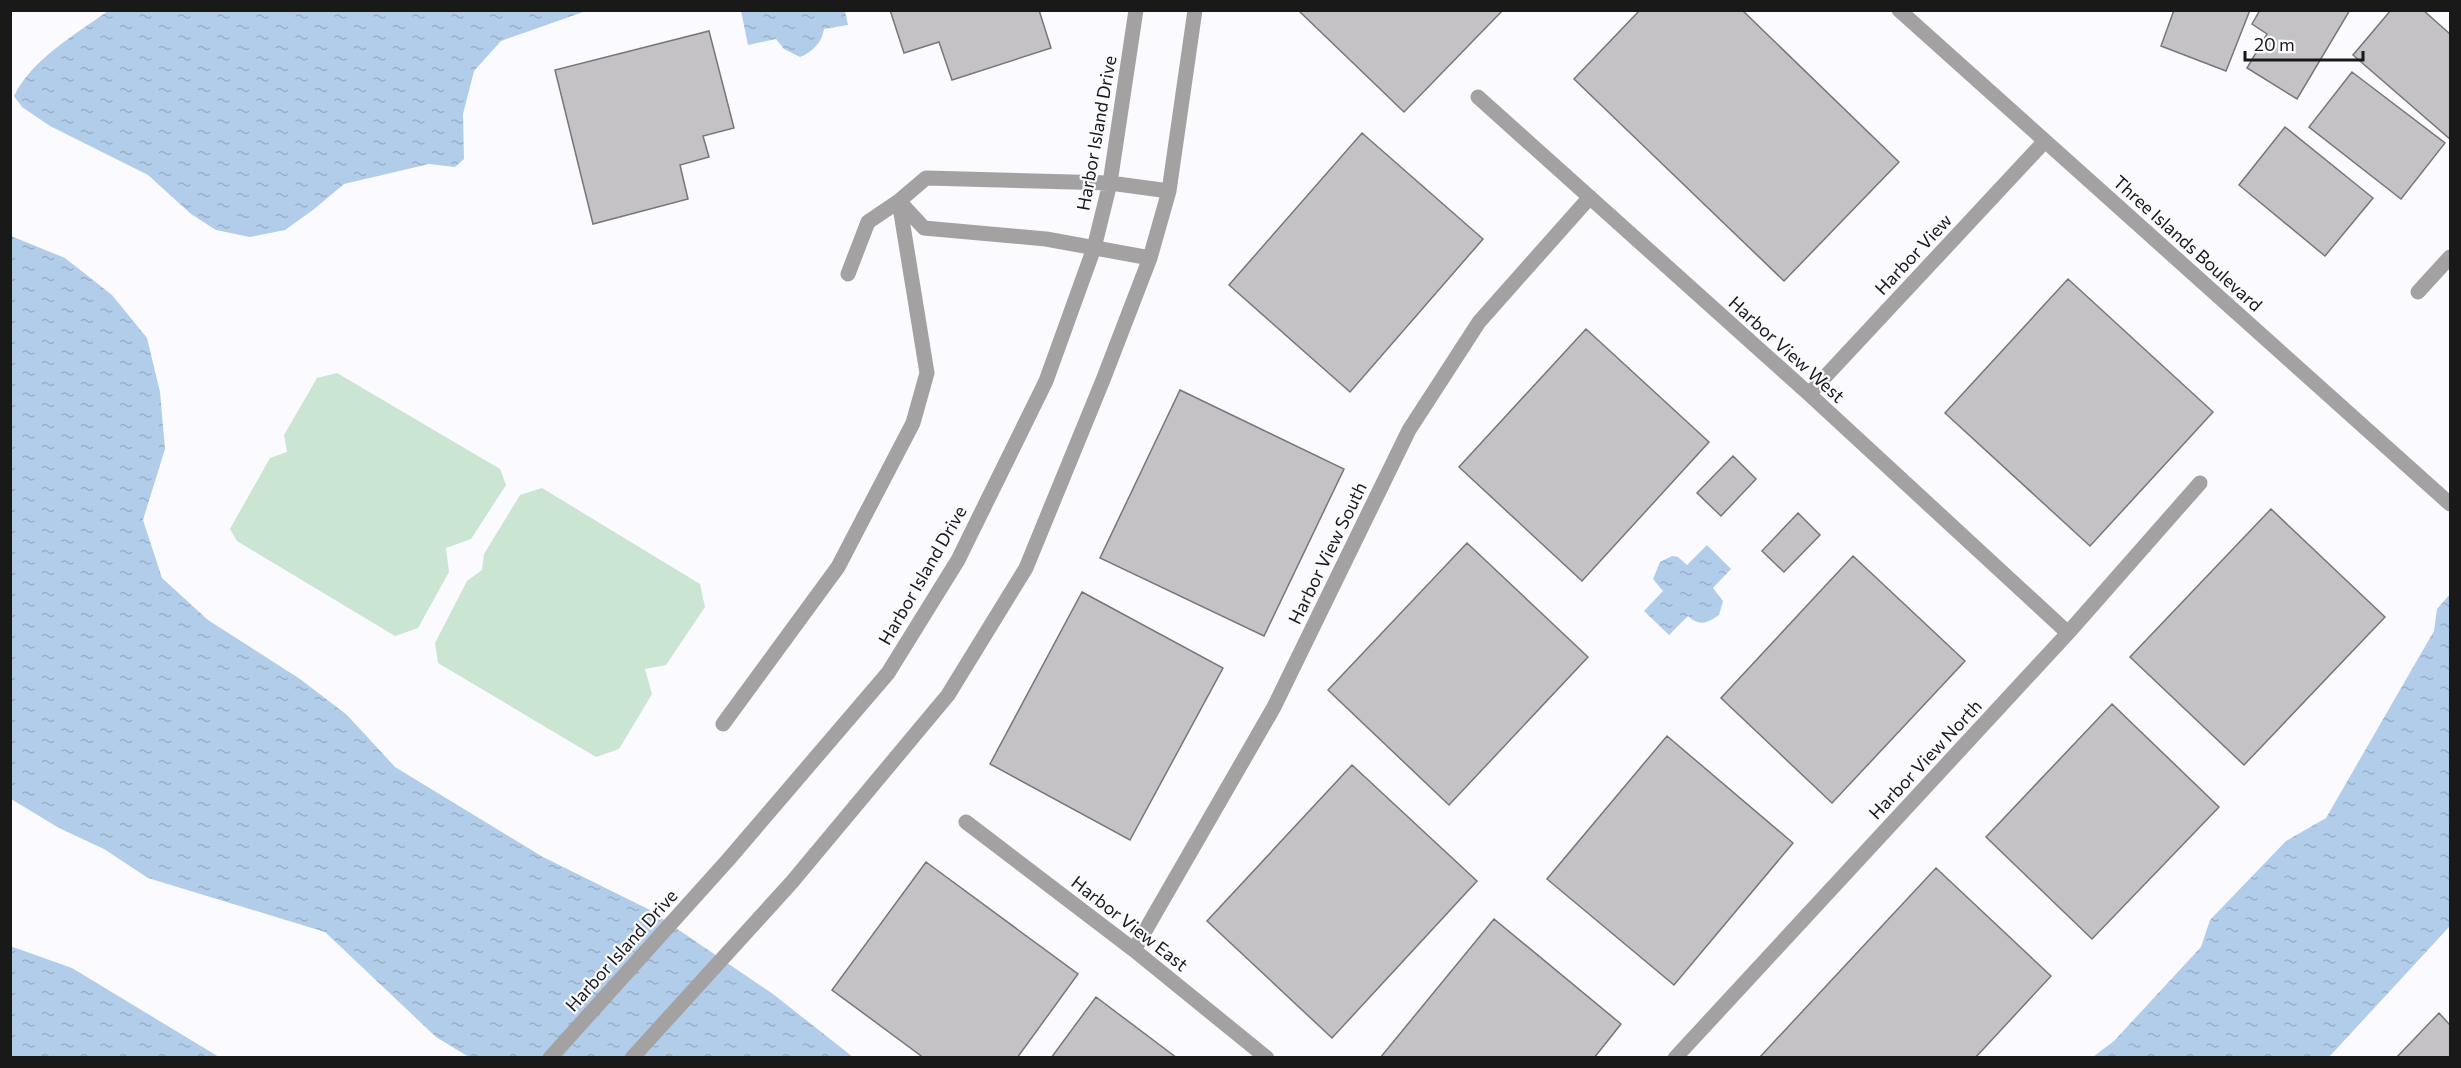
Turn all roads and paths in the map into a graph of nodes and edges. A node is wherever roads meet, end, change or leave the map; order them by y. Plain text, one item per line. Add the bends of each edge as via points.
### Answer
1 (1136, 10) edge
2 (1195, 10) edge
3 (1899, 10) edge
4 (1478, 97) dead end
5 (2045, 141) junction
6 (1110, 183) junction
7 (1169, 190) junction
8 (1590, 197) junction
9 (899, 201) junction
10 (1094, 248) junction
11 (2451, 257) edge
12 (1150, 258) junction
13 (848, 274) dead end
14 (2418, 292) dead end
15 (1809, 394) junction
16 (2200, 483) dead end
17 (2451, 504) edge
18 (2068, 633) junction
19 (723, 724) dead end
20 (966, 822) dead end
21 (1134, 950) junction
22 (550, 1058) edge
23 (632, 1058) edge
24 (1267, 1058) edge
25 (1675, 1058) edge

1 - 6 street, Harbor Island Drive
2 - 7 street
3 - 5 street, Three Islands Boulevard
4 - 8 street, Harbor View West
5 - 15 street, Harbor View
5 - 17 street, Three Islands Boulevard
6 - 7 street
6 - 9 street via 926,178
6 - 10 street, Harbor Island Drive
7 - 12 street
8 - 15 street, Harbor View West
8 - 21 street, Harbor View South via 1479,321 1409,430 1274,707
9 - 10 street via 924,228 1046,239
9 - 13 street via 868,222
9 - 19 street via 927,373 913,423 838,567
10 - 12 street
10 - 22 street, Harbor Island Drive via 1046,381 958,560 888,673 728,860
11 - 14 street
12 - 23 street via 1026,568 948,694 792,882
15 - 18 street, Harbor View West
16 - 18 street, Harbor View North
18 - 25 street, Harbor View North
20 - 21 street, Harbor View East
21 - 24 street, Harbor View East

